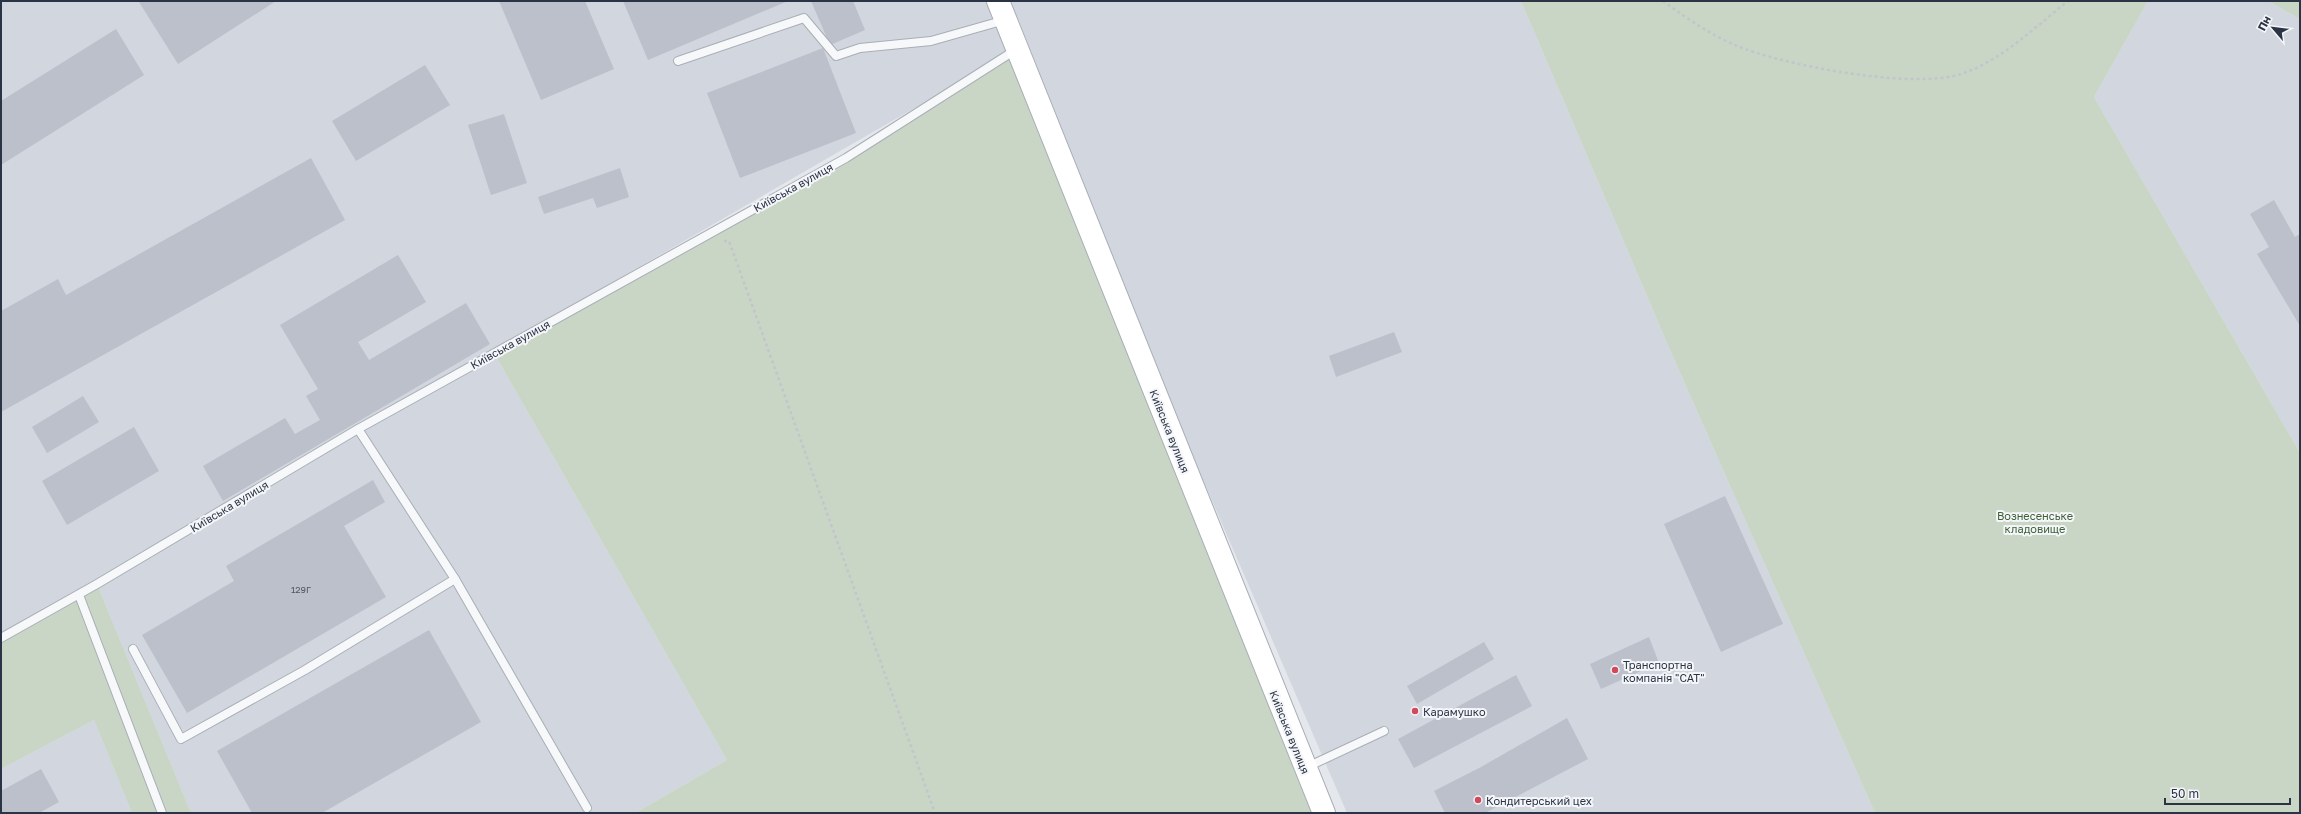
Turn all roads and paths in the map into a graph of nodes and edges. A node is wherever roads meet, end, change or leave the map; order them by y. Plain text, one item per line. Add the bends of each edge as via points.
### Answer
1 (1663, 1) edge
2 (2068, 1) edge
3 (1002, 10) edge
4 (1017, 49) junction
5 (678, 61) dead end
6 (702, 238) junction
7 (358, 429) junction
8 (455, 579) junction
9 (78, 595) junction
10 (1, 638) edge
11 (133, 649) dead end
12 (1384, 731) dead end
13 (1305, 769) junction
14 (588, 808) dead end
15 (162, 813) edge
16 (935, 813) edge
17 (1324, 813) edge

1 - 2 path via 1709,32 1758,53 1875,77 1921,80 1959,75 1975,69 2032,30
3 - 4 main road, Київська вулиця
3 - 5 lane via 931,41 860,48 836,56 804,18
4 - 6 lane, Київська вулиця via 846,158
4 - 13 main road, Київська вулиця
6 - 7 lane, Київська вулиця
6 - 16 path via 729,241
7 - 8 lane
7 - 9 lane, Київська вулиця
8 - 11 lane via 305,670 181,739
8 - 14 lane
9 - 10 lane, Київська вулиця
9 - 15 lane
12 - 13 lane
13 - 17 main road, Київська вулиця

